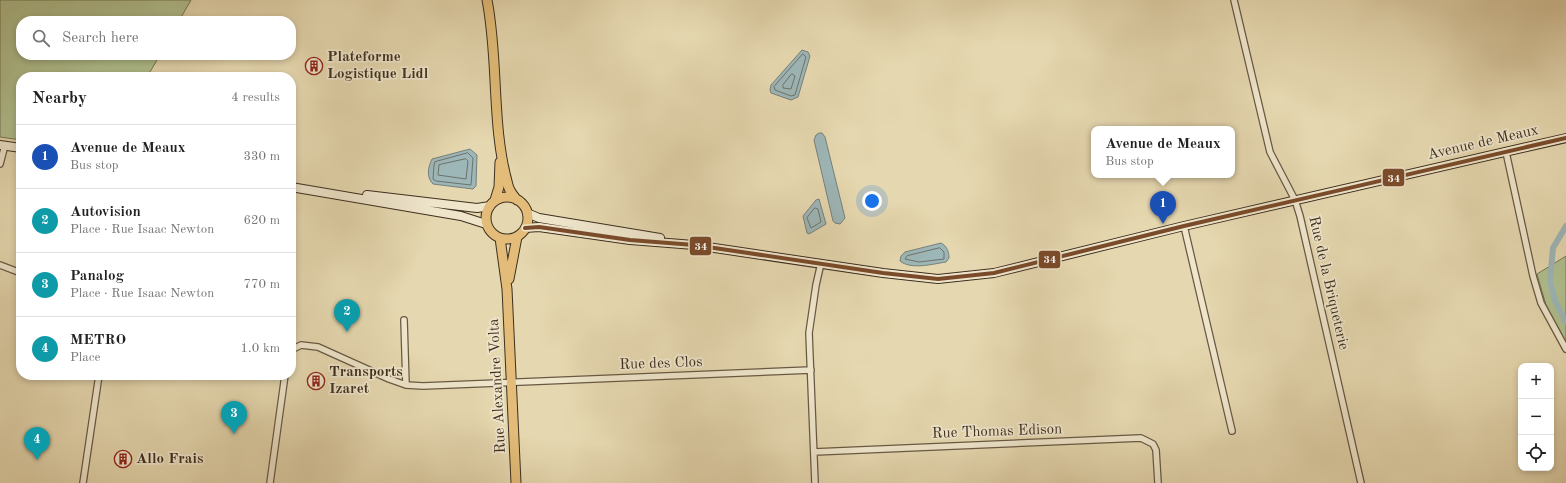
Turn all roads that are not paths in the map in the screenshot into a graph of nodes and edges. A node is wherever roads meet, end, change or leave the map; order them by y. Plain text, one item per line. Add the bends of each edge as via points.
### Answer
1 (486, 0) edge
2 (1234, 0) edge
3 (1566, 138) edge
4 (2, 145) edge
5 (16, 147) edge
6 (501, 148) junction
7 (1506, 152) junction
8 (0, 164) edge
9 (296, 188) edge
10 (319, 191) junction
11 (517, 200) junction
12 (1295, 200) junction
13 (493, 203) junction
14 (527, 213) junction
15 (486, 224) junction
16 (1184, 226) junction
17 (525, 228) junction
18 (517, 237) junction
19 (500, 238) junction
20 (694, 245) junction
21 (821, 263) junction
22 (0, 265) edge
23 (16, 271) edge
24 (507, 289) junction
25 (404, 320) dead end
26 (296, 348) edge
27 (1566, 349) edge
28 (811, 370) junction
29 (98, 380) edge
30 (284, 380) edge
31 (512, 382) junction
32 (406, 385) junction
33 (1232, 431) dead end
34 (814, 452) junction
35 (84, 483) edge
36 (270, 483) edge
37 (516, 483) edge
38 (816, 483) edge
39 (1158, 483) edge
40 (1361, 483) edge

1 - 6 main road via 492,33
2 - 12 street, Rue de la Briqueterie via 1270,152
3 - 7 street, Avenue de Meaux
4 - 5 street
4 - 8 street
6 - 11 main road via 510,192
6 - 13 main road via 499,188
7 - 12 street, Avenue de Meaux
7 - 27 street via 1541,303
9 - 10 street
10 - 13 street via 477,208
10 - 15 street via 461,216
11 - 13 main road via 506,197
11 - 14 main road
12 - 16 street, Avenue de Meaux
12 - 40 street, Rue de la Briqueterie
13 - 15 main road via 487,211
14 - 17 main road
14 - 20 street via 539,218 633,232
15 - 19 main road via 491,233
16 - 21 street, Avenue de Meaux via 994,273 938,279 883,274
16 - 33 street
17 - 18 main road
17 - 20 street via 539,227 622,239
18 - 19 main road
18 - 24 main road, Rue Alexandre Volta
19 - 24 main road, Rue Alexandre Volta
20 - 21 street, Avenue de Meaux
21 - 28 street via 809,333
22 - 23 street
24 - 31 main road, Rue Alexandre Volta
25 - 32 street
26 - 32 street via 301,345 318,347
28 - 31 street, Rue des Clos
28 - 34 street
29 - 35 street
30 - 36 street
31 - 32 street, Rue des Clos
31 - 37 main road, Rue Alexandre Volta
34 - 38 street
34 - 39 street, Rue Thomas Edison via 1141,438 1153,444 1156,450

